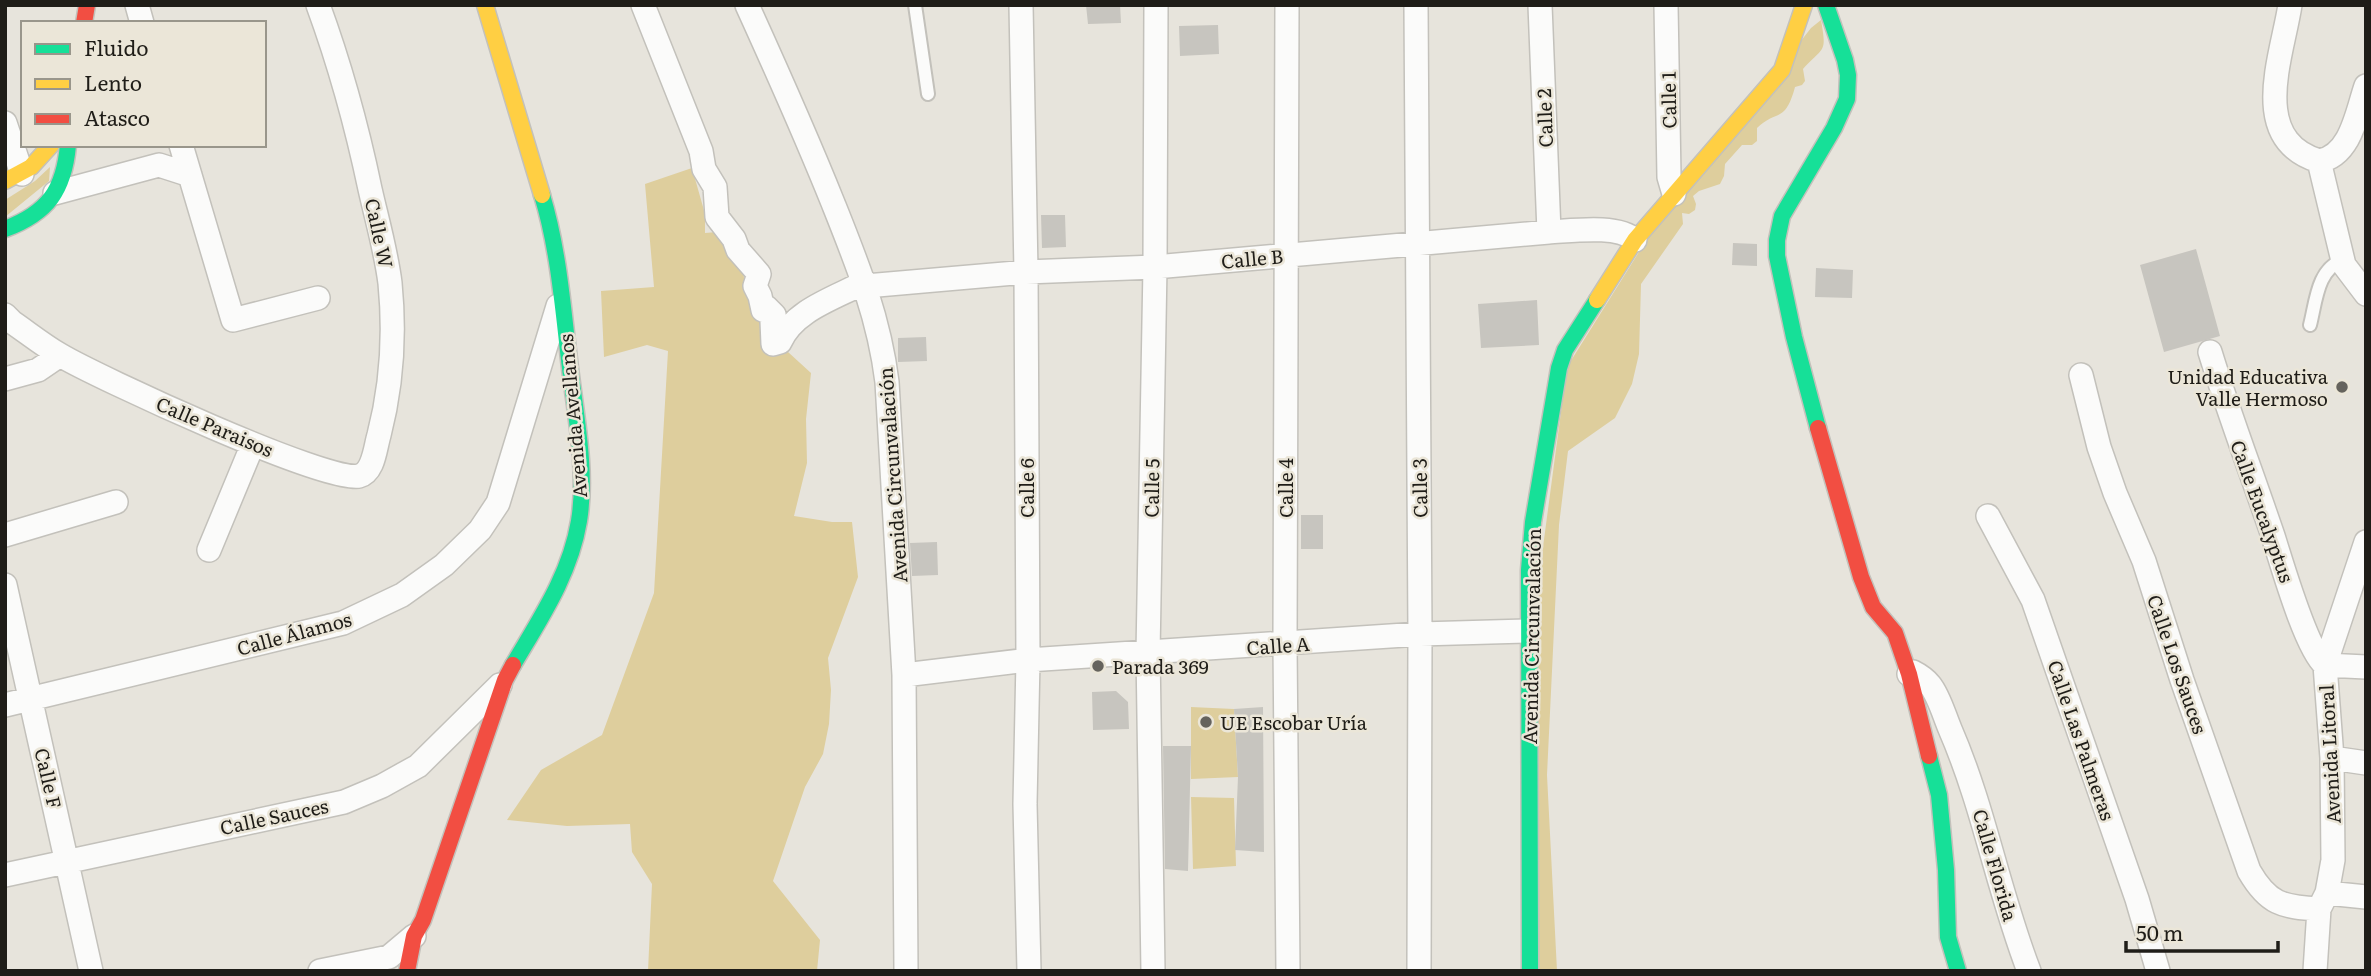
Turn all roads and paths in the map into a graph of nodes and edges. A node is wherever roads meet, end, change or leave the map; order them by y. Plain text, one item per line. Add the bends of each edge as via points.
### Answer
1 (318, 5) edge
2 (485, 5) edge
3 (643, 5) edge
4 (747, 5) edge
5 (915, 5) edge
6 (1021, 5) edge
7 (1156, 5) edge
8 (1287, 5) edge
9 (1416, 5) edge
10 (1540, 5) edge
11 (1666, 5) edge
12 (1804, 5) edge
13 (1826, 5) edge
14 (2290, 5) edge
15 (2366, 86) edge
16 (928, 94) dead end
17 (5, 123) edge
18 (50, 147) edge
19 (68, 147) edge
20 (182, 147) edge
21 (2319, 161) junction
22 (190, 175) junction
23 (13, 178) edge
24 (55, 193) junction
25 (1674, 194) junction
26 (5, 229) edge
27 (1549, 232) junction
28 (1635, 240) junction
29 (1417, 243) junction
30 (1287, 255) junction
31 (2343, 260) junction
32 (1155, 267) junction
33 (1026, 272) junction
34 (866, 284) junction
35 (2366, 294) edge
36 (561, 296) junction
37 (318, 298) dead end
38 (5, 315) edge
39 (2310, 326) dead end
40 (2210, 352) dead end
41 (60, 355) junction
42 (2081, 375) dead end
43 (5, 379) edge
44 (253, 444) junction
45 (371, 466) joint
46 (116, 502) dead end
47 (1988, 516) dead end
48 (5, 535) edge
49 (2366, 542) edge
50 (209, 550) dead end
51 (5, 585) edge
52 (1528, 631) junction
53 (1420, 634) junction
54 (1285, 645) junction
55 (1147, 653) junction
56 (1028, 660) junction
57 (2325, 665) junction
58 (2366, 667) edge
59 (1909, 674) junction
60 (904, 675) junction
61 (505, 680) junction
62 (31, 699) junction
63 (5, 705) edge
64 (2332, 758) junction
65 (2366, 763) edge
66 (68, 860) junction
67 (5, 875) edge
68 (2366, 897) edge
69 (2323, 901) junction
70 (414, 936) junction
71 (91, 971) edge
72 (320, 971) edge
73 (407, 971) edge
74 (906, 971) edge
75 (1029, 971) edge
76 (1153, 971) edge
77 (1288, 971) edge
78 (1419, 971) edge
79 (1530, 971) edge
80 (1958, 971) edge
81 (2029, 971) edge
82 (2158, 971) edge
83 (2315, 971) edge

1 - 45 street, Calle W via 362,151 390,280 391,376
2 - 36 street, Avenida Avellanos via 553,231
3 - 34 street via 704,169 715,187 717,217 759,274 755,286 763,310 766,307 774,315 773,344 780,342 786,328 801,315
4 - 34 street, Avenida Circunvalación
5 - 16 lane
6 - 33 street, Calle 6
7 - 32 street, Calle 5
8 - 30 street, Calle 4
9 - 29 street, Calle 3
10 - 27 street, Calle 2
11 - 25 street, Calle 1 via 1669,177
12 - 25 street, Avenida Circunvalación via 1782,70
13 - 59 street via 1846,60 1847,99 1782,216 1777,256 1822,443 1865,589 1873,607 1895,633
14 - 21 street via 2275,87 2276,120 2291,144
15 - 21 street via 2346,144 2336,155
17 - 23 street
18 - 23 street via 42,159
19 - 24 street via 62,183
20 - 22 street
21 - 31 street
22 - 24 street via 159,166
22 - 37 street via 233,320
24 - 26 street via 37,213
25 - 28 street, Avenida Circunvalación
27 - 28 street, Calle B via 1599,230
27 - 29 street, Calle B
28 - 52 street, Avenida Circunvalación via 1565,350 1559,368 1533,522
29 - 30 street, Calle B
29 - 53 street, Calle 3
30 - 32 street, Calle B
30 - 54 street, Calle 4
31 - 35 street
31 - 39 lane via 2327,269 2323,277
32 - 33 street, Calle B
32 - 55 street, Calle 5
33 - 34 street, Calle B
33 - 56 street, Calle 6
34 - 60 street, Avenida Circunvalación via 887,382
36 - 61 street, Avenida Avellanos via 581,473 579,521 564,576
36 - 62 street, Calle Álamos via 498,503 480,530 444,565 402,594 343,623
38 - 41 street, Calle Paraisos
40 - 57 street, Calle Eucalyptus via 2298,612
41 - 43 street via 38,370
41 - 44 street, Calle Paraisos
42 - 69 street, Calle Los Sauces via 2099,447 2144,561 2249,871 2269,898 2297,908
44 - 45 street, Calle Paraisos via 350,477 360,476
44 - 50 street
46 - 48 street
47 - 82 street, Calle Las Palmeras via 2033,600
49 - 57 street, Avenida Litoral
51 - 62 street, Calle F
52 - 53 street, Calle A
52 - 79 street, Avenida Circunvalación
53 - 54 street, Calle A
53 - 78 street, Calle 3
54 - 55 street, Calle A
54 - 77 street, Calle 4
55 - 56 street, Calle A
55 - 76 street, Calle 5
56 - 60 street, Calle A
56 - 75 street, Calle 6
57 - 58 street
57 - 64 street, Avenida Litoral
59 - 80 street via 1939,795 1947,870 1946,921
59 - 81 street, Calle Florida via 1920,675 1932,686 1963,758
60 - 74 street, Avenida Circunvalación
61 - 66 street, Calle Sauces via 418,766 344,802
61 - 70 street, Avenida Avellanos
62 - 63 street, Calle Álamos
62 - 66 street, Calle F
64 - 65 street
64 - 69 street, Avenida Litoral via 2333,860
66 - 67 street, Calle Sauces
66 - 71 street, Calle F
68 - 69 street, Calle Los Sauces
69 - 83 street, Avenida Litoral
70 - 72 street via 389,957
70 - 73 street, Avenida Avellanos

